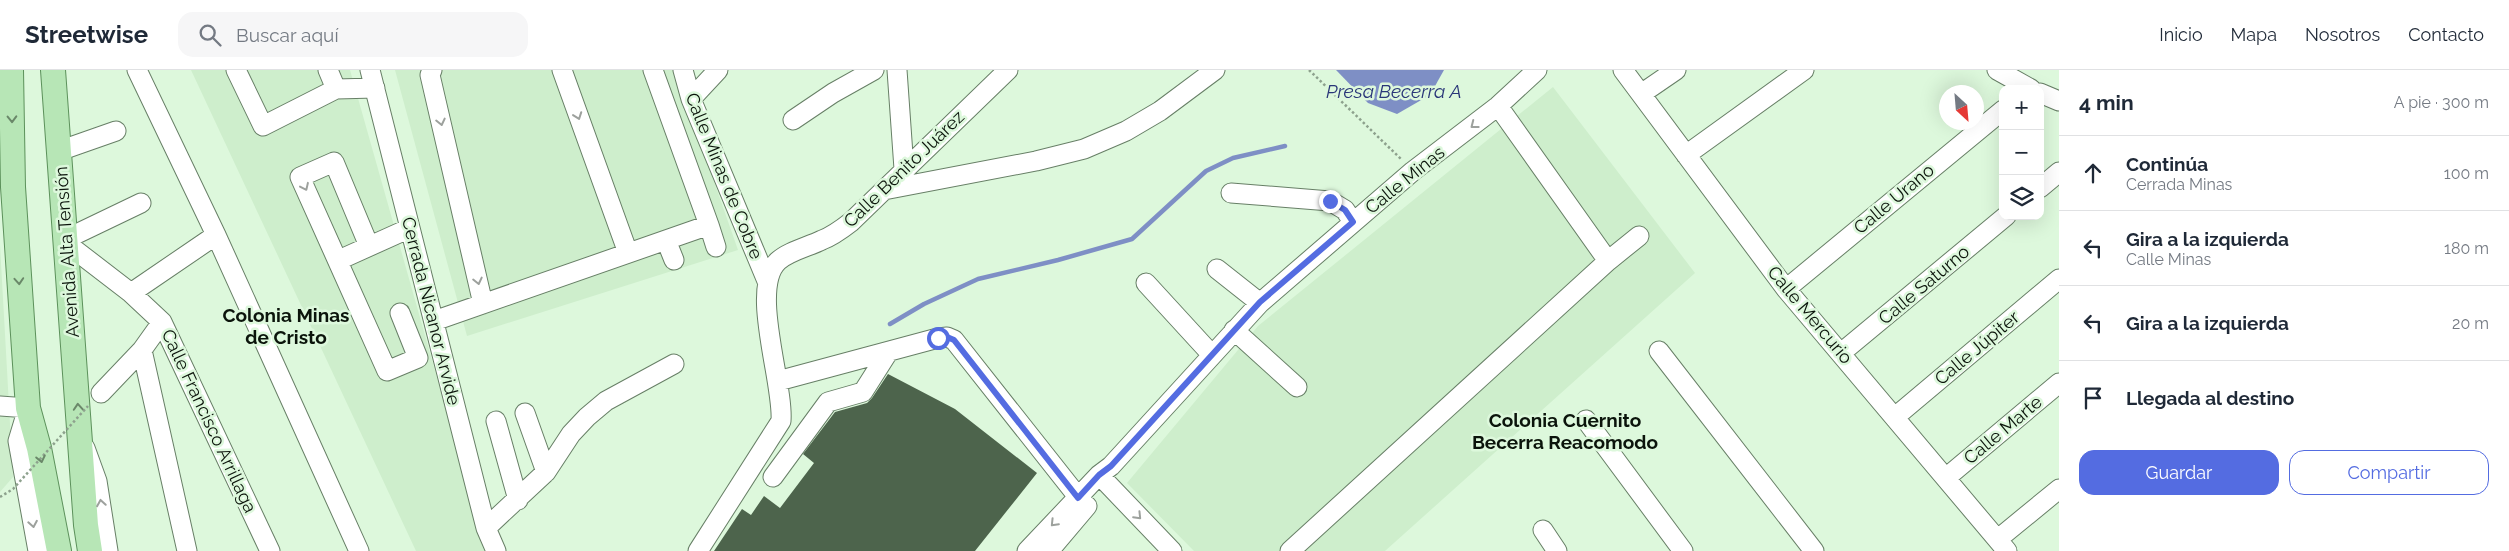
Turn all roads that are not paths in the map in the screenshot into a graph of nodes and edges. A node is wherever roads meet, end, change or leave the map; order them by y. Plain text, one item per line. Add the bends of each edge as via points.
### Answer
1 (12, 70) edge
2 (54, 70) edge
3 (137, 70) edge
4 (236, 70) edge
5 (328, 70) edge
6 (370, 70) edge
7 (432, 70) edge
8 (562, 70) edge
9 (653, 70) edge
10 (683, 70) edge
11 (718, 70) edge
12 (874, 70) edge
13 (897, 70) edge
14 (1008, 70) edge
15 (1215, 70) edge
16 (1537, 70) edge
17 (1623, 70) edge
18 (1676, 70) edge
19 (1804, 70) edge
20 (1997, 70) edge
21 (2023, 85) edge
22 (375, 88) junction
23 (336, 89) junction
24 (1641, 94) junction
25 (2044, 95) edge
26 (691, 99) junction
27 (2059, 101) edge
28 (1498, 106) junction
29 (1999, 113) edge
30 (794, 120) dead end
31 (116, 130) dead end
32 (59, 151) junction
33 (1686, 156) junction
34 (904, 169) junction
35 (2059, 172) edge
36 (2044, 185) edge
37 (6, 188) edge
38 (884, 190) junction
39 (1231, 193) dead end
40 (141, 203) dead end
41 (2001, 220) edge
42 (1353, 222) junction
43 (709, 225) junction
44 (410, 228) junction
45 (216, 236) junction
46 (1639, 236) dead end
47 (666, 240) junction
48 (66, 241) junction
49 (369, 246) junction
50 (716, 247) dead end
51 (628, 253) junction
52 (339, 260) junction
53 (674, 260) dead end
54 (1608, 260) junction
55 (1217, 269) dead end
56 (2059, 279) edge
57 (767, 282) junction
58 (1146, 283) dead end
59 (1786, 289) junction
60 (131, 293) junction
61 (1260, 302) junction
62 (483, 304) junction
63 (400, 313) dead end
64 (434, 321) junction
65 (162, 322) junction
66 (1234, 330) junction
67 (142, 350) junction
68 (889, 351) junction
69 (1659, 351) dead end
70 (1841, 353) junction
71 (1212, 355) junction
72 (674, 364) dead end
73 (778, 381) junction
74 (2059, 383) edge
75 (1297, 387) dead end
76 (94, 400) road end
77 (0, 406) edge
78 (28, 408) junction
79 (525, 413) dead end
80 (1895, 417) junction
81 (1586, 420) dead end
82 (496, 421) dead end
83 (80, 435) junction
84 (546, 472) junction
85 (1108, 474) junction
86 (773, 477) dead end
87 (1947, 477) junction
88 (2059, 488) edge
89 (518, 500) junction
90 (1082, 502) junction
91 (486, 528) junction
92 (1543, 530) dead end
93 (57, 540) edge
94 (2003, 545) edge
95 (38, 551) edge
96 (90, 551) edge
97 (108, 551) edge
98 (187, 551) edge
99 (270, 551) edge
100 (360, 551) edge
101 (496, 551) edge
102 (698, 551) edge
103 (1027, 551) edge
104 (1049, 551) edge
105 (1172, 551) edge
106 (1290, 551) edge
107 (1557, 551) edge
108 (1683, 551) edge
109 (1814, 551) edge

1 -> 37 main road
2 - 32 main road, Avenida Alta Tensión
3 - 45 street
4 - 23 street via 263,126
5 - 23 street
6 - 22 street, Cerrada Nicanor Arvide
7 -> 62 street via 430,75
8 -> 51 street
9 - 43 street
10 - 26 street, Calle Minas de Cobre
11 - 26 street
12 - 30 street
13 - 34 street
14 - 34 street, Calle Benito Juárez
15 - 38 street via 1160,112 1126,132 1084,149
16 - 28 street, Calle Minas
17 - 24 street, Calle Mercurio
18 - 24 street
19 - 33 street
20 - 21 street
22 - 23 street
22 - 44 street, Cerrada Nicanor Arvide
24 - 33 street, Calle Mercurio
25 - 27 street
26 - 57 street, Calle Minas de Cobre
28 -> 42 street, Calle Minas
28 - 54 street
29 - 59 street, Calle Urano
31 - 32 street
32 - 48 main road, Avenida Alta Tensión
33 - 59 street, Calle Mercurio
34 - 38 street, Calle Benito Juárez
35 - 36 street
37 -> 78 main road
38 - 57 street, Calle Benito Juárez via 839,231 779,260 771,268
39 - 42 street via 1330,201 1345,210
40 - 48 street
41 - 70 street, Calle Saturno
42 - 61 street, Calle Minas
43 - 47 street
43 - 50 street
44 - 49 street
44 - 64 street, Cerrada Nicanor Arvide
45 - 60 street
45 - 100 street
46 - 54 street
47 - 51 street
47 - 53 street
48 - 60 street, Calle Francisco Arrillaga
83 -> 48 main road, Avenida Alta Tensión
49 - 52 street
49 -> 52 street via 334,162 300,177
51 - 62 street
52 - 63 street via 387,371 418,358
54 - 106 street
55 - 61 street
56 - 80 street, Calle Júpiter
57 - 73 street, Calle Benito Juárez via 768,328
58 - 71 street
59 - 70 street, Calle Mercurio
60 - 65 street, Calle Francisco Arrillaga
61 - 66 street, Calle Minas
62 - 64 street
64 - 91 street, Cerrada Nicanor Arvide
65 - 67 street
65 - 99 street, Calle Francisco Arrillaga
66 - 71 street, Calle Minas
66 - 75 street
67 - 76 street
67 - 98 street
68 - 73 street
68 - 86 street via 863,392 828,402
68 - 90 street via 938,338 954,340
69 - 109 street
70 - 80 street, Calle Mercurio
71 - 85 street, Calle Minas
72 - 84 street via 606,402 587,417
73 - 102 street, Calle Benito Juárez via 782,406 780,421
74 - 87 street, Calle Marte
77 - 78 street
78 -> 93 main road
78 -> 95 street via 18,441
79 - 84 street
80 - 87 street, Calle Mercurio
81 - 108 street
82 - 89 street
83 - 96 main road, Avenida Alta Tensión
97 -> 83 street, Avenida Alta Tensión via 97,481
84 - 89 street
85 - 90 street, Calle Minas via 1099,475
85 -> 105 street
87 - 94 street, Calle Mercurio
88 - 94 street
89 - 91 street
90 -> 103 street, Calle Minas
90 - 104 street, Calle Minas
91 - 101 street, Cerrada Nicanor Arvide
92 - 107 street

